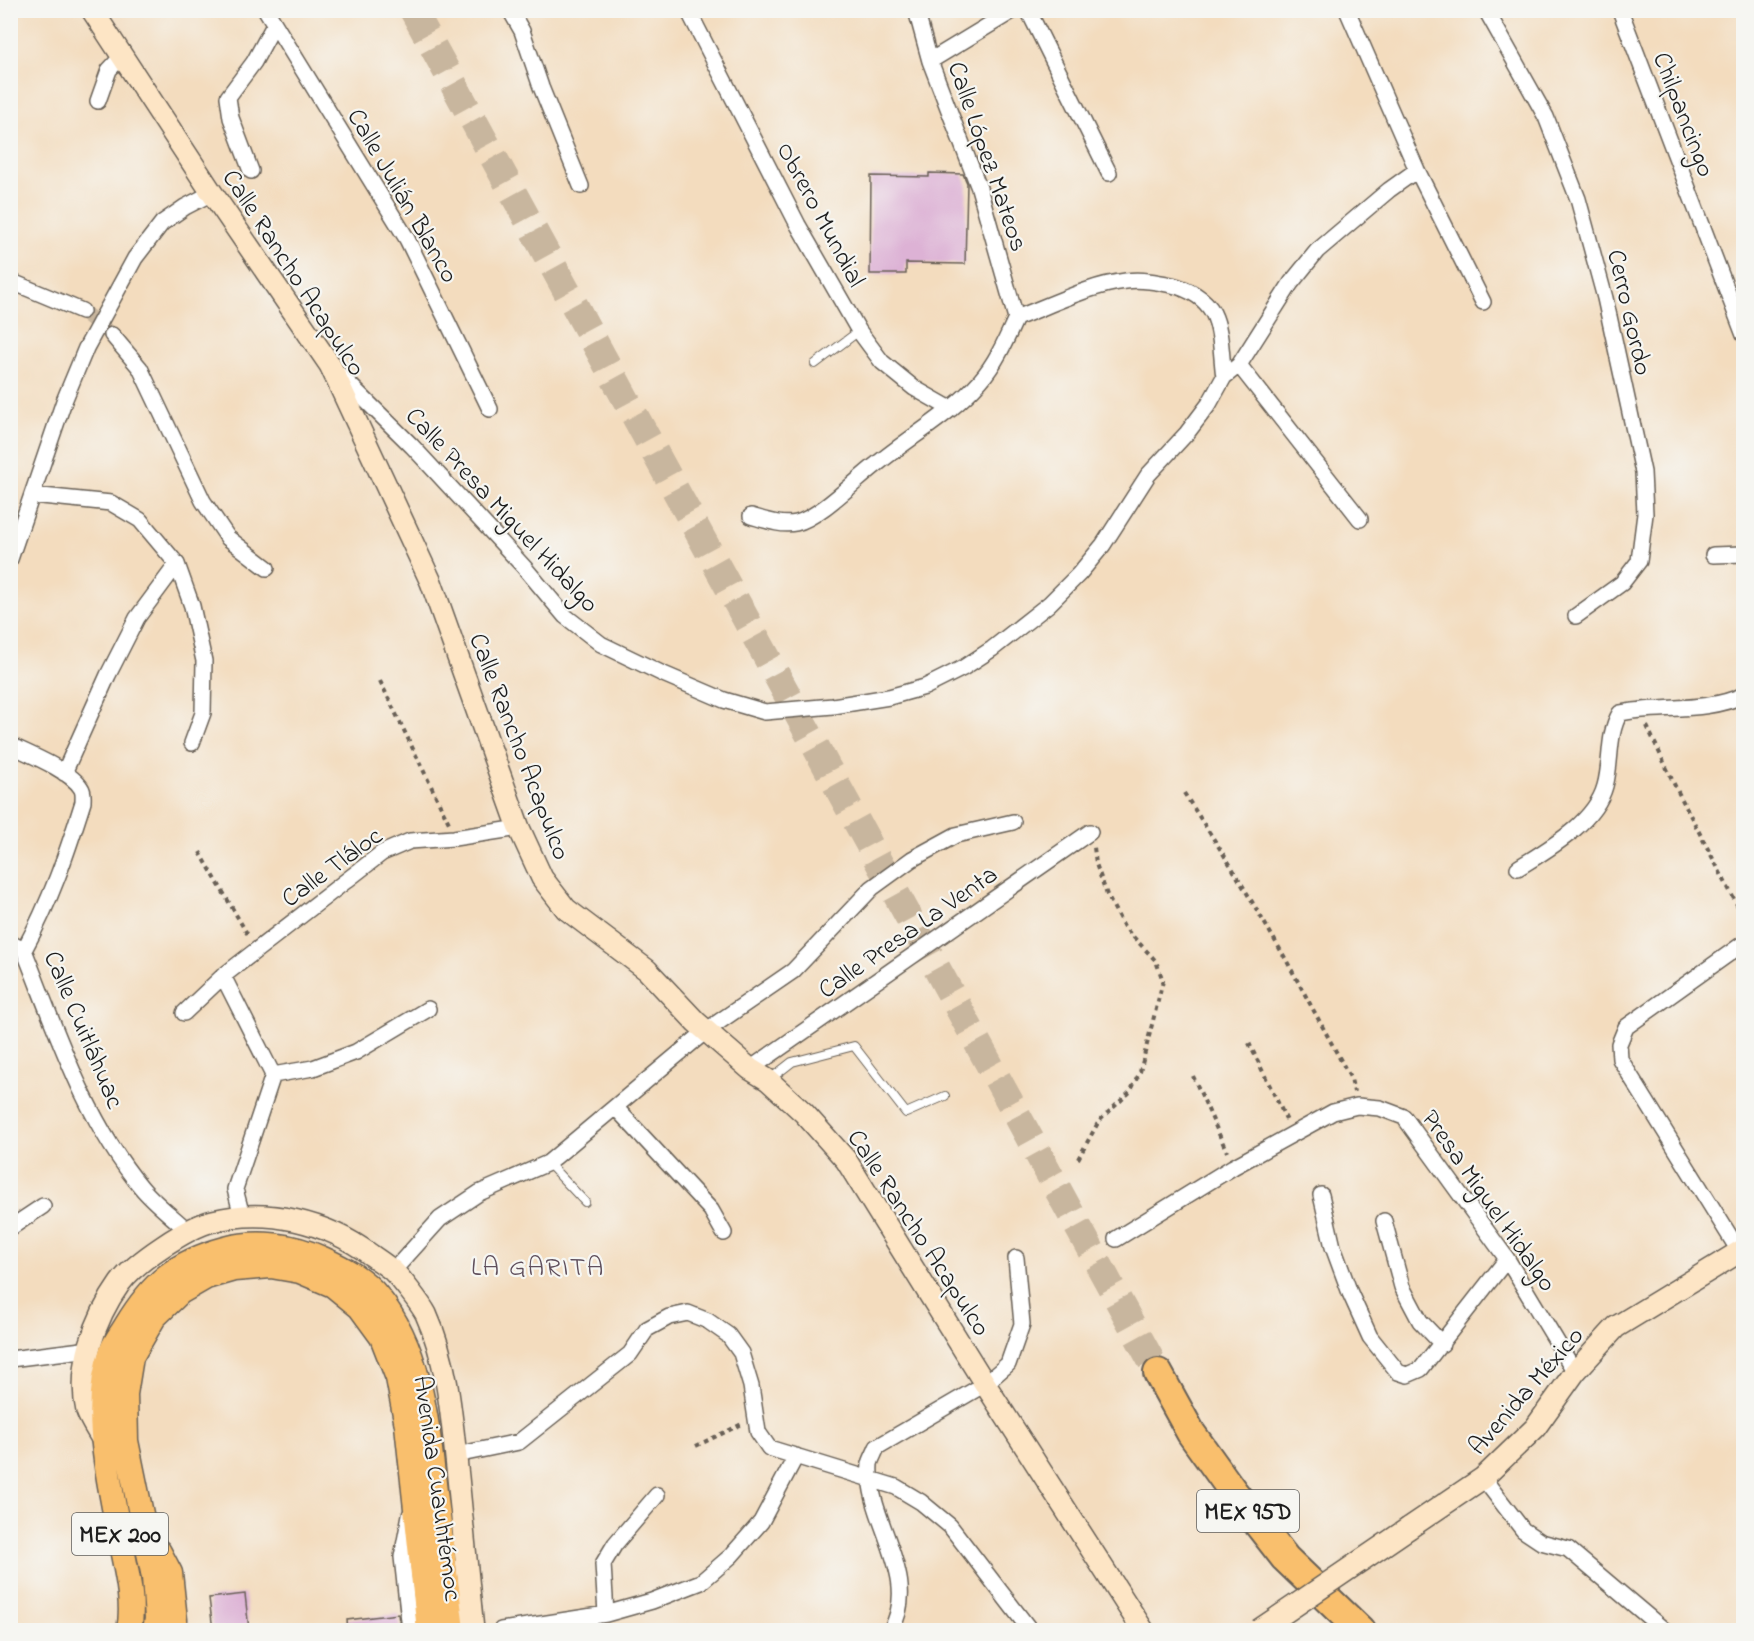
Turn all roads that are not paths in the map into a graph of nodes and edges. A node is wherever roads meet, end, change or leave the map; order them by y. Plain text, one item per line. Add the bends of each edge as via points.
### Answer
1 (92, 10) edge
2 (266, 10) edge
3 (510, 10) edge
4 (688, 10) edge
5 (916, 10) edge
6 (1014, 10) edge
7 (1028, 10) edge
8 (1347, 10) edge
9 (1486, 10) edge
10 (1620, 10) edge
11 (274, 25) junction
12 (122, 57) junction
13 (930, 61) junction
14 (98, 101) dead end
15 (1417, 170) junction
16 (251, 171) dead end
17 (1109, 173) dead end
18 (581, 186) dead end
19 (212, 193) junction
20 (10, 280) edge
21 (1482, 302) dead end
22 (82, 310) tunnel mouth
23 (1016, 318) junction
24 (859, 331) junction
25 (112, 335) tunnel mouth
26 (1743, 335) edge
27 (815, 364) dead end
28 (1239, 364) junction
29 (330, 365) junction
30 (1224, 377) junction
31 (490, 409) dead end
32 (951, 409) junction
33 (32, 495) junction
34 (751, 516) dead end
35 (1360, 519) dead end
36 (1743, 554) edge
37 (1713, 555) dead end
38 (10, 559) edge
39 (177, 564) junction
40 (267, 568) dead end
41 (1576, 616) dead end
42 (1743, 695) edge
43 (192, 743) dead end
44 (10, 745) edge
45 (64, 773) junction
46 (1013, 822) dead end
47 (519, 828) junction
48 (1090, 832) road end
49 (1518, 868) dead end
50 (1743, 943) edge
51 (17, 946) edge
52 (223, 976) junction
53 (428, 1009) dead end
54 (184, 1012) dead end
55 (707, 1030) junction
56 (273, 1075) junction
57 (759, 1075) junction
58 (945, 1096) dead end
59 (616, 1108) junction
60 (548, 1163) junction
61 (1320, 1195) dead end
62 (585, 1202) dead end
63 (43, 1206) dead end
64 (242, 1216) junction
65 (1384, 1221) dead end
66 (10, 1228) edge
67 (188, 1231) junction
68 (724, 1233) dead end
69 (1116, 1239) dead end
70 (1742, 1253) edge
71 (1016, 1258) dead end
72 (1507, 1259) junction
73 (393, 1271) junction
74 (1442, 1344) junction
75 (90, 1349) junction
76 (10, 1359) edge
77 (1575, 1372) junction
78 (1158, 1373) tunnel mouth
79 (985, 1384) junction
80 (102, 1439) junction
81 (456, 1455) junction
82 (796, 1456) junction
83 (1483, 1478) junction
84 (871, 1480) junction
85 (415, 1492) junction
86 (657, 1495) dead end
87 (141, 1518) junction
88 (606, 1614) junction
89 (129, 1630) edge
90 (155, 1630) edge
91 (174, 1630) edge
92 (410, 1630) edge
93 (429, 1630) edge
94 (452, 1630) edge
95 (473, 1630) edge
96 (501, 1630) edge
97 (891, 1630) edge
98 (1030, 1630) edge
99 (1143, 1630) edge
100 (1259, 1630) edge
101 (1360, 1630) edge
102 (1664, 1630) edge

1 - 12 main road, Calle Rancho Acapulco
2 - 11 street, Calle Julián Blanco
3 - 18 street via 522,31
4 - 24 street, Obrero Mundial via 798,225
5 - 13 street, Calle López Mateos
6 - 13 street
7 - 17 street
8 - 15 street
9 - 41 street, Cerro Gordo via 1546,117 1578,199 1605,298 1643,472 1645,514 1639,561 1622,583
10 - 26 street, Chilpancingo
11 - 16 street via 228,98 231,118
11 - 31 street, Calle Julián Blanco via 407,239
12 - 14 street via 109,70
12 - 19 main road, Calle Rancho Acapulco
13 - 23 street, Calle López Mateos via 979,188
15 - 21 street
15 - 28 street via 1317,251 1291,283
19 - 29 main road, Calle Rancho Acapulco
19 - 33 street via 162,223 135,258 86,348
20 - 22 street
23 - 30 street via 1128,280 1182,287 1204,300 1214,315
23 - 32 street via 981,381
24 - 27 lane
24 - 32 street, Obrero Mundial via 882,362 914,388
25 - 40 street via 140,368 204,501 228,538
28 - 30 street
28 - 35 street
29 - 30 street, Calle Presa Miguel Hidalgo via 412,446 565,616 601,644 661,673 723,700 765,712 889,697 925,687 992,649 1080,574 1148,475 1209,404
29 - 47 main road, Calle Rancho Acapulco via 431,582
32 - 34 street via 812,516 795,523 777,523
33 - 38 street
33 - 39 street via 111,503 140,520
36 - 37 street
39 - 43 street via 192,606 204,662 203,713
39 - 45 street via 137,618
42 - 49 street via 1732,701 1620,713 1614,724 1605,787 1594,811 1559,842
44 - 45 street
45 - 51 street, Calle Cuitláhuac via 83,790 83,802 41,918
46 - 55 street via 956,835 912,859 872,888 793,970
47 - 52 street, Calle Tláloc via 410,841 382,853
47 - 55 main road, Calle Rancho Acapulco via 542,878 566,909 647,970
48 - 57 street, Calle Presa La Venta
50 - 70 street via 1626,1027 1619,1044 1620,1059
51 - 67 street, Calle Cuitláhuac via 107,1138 141,1188
52 - 54 street, Calle Tláloc
52 - 56 street
53 - 56 street via 356,1052 313,1068
55 - 57 main road, Calle Rancho Acapulco
55 - 59 street
56 - 64 street via 235,1189
57 - 58 lane via 854,1046 906,1113
57 - 79 main road, Calle Rancho Acapulco via 804,1113 846,1160
59 - 60 street
59 - 68 street via 711,1210
60 - 62 lane
60 - 73 street via 479,1193 440,1219
61 - 74 street via 1350,1293 1370,1337 1398,1372 1407,1375 1421,1370
63 - 66 street
64 - 67 main road, Avenida Cuauhtémoc via 211,1221
64 - 73 main road, Avenida Cuauhtémoc via 281,1217 317,1227 353,1241
65 - 74 street via 1402,1287 1420,1321
67 - 75 main road, Avenida Cuauhtémoc via 158,1249 121,1281 98,1320
69 - 72 street, Presa Miguel Hidalgo via 1233,1167 1333,1112 1357,1106 1380,1108 1404,1118
70 - 77 main road, Avenida México via 1617,1327
71 - 79 street via 1022,1324 1008,1364
72 - 74 street
72 - 77 street, Presa Miguel Hidalgo
73 - 81 main road, Avenida Cuauhtémoc via 425,1312 445,1371
75 - 76 street
75 - 80 main road, Avenida Cuauhtémoc via 84,1384 88,1413
77 - 83 main road, Avenida México via 1534,1428
78 - 101 highway, MEX 95D via 1191,1433 1263,1530
79 - 84 street via 877,1447 870,1462
79 - 99 main road, Calle Rancho Acapulco
80 - 89 main road, Avenida Cuauhtémoc / MEX 200 via 128,1577
80 - 94 main road, Avenida Cuauhtémoc via 104,1389 112,1350 140,1302 171,1271 201,1255 233,1246 268,1244 306,1251 346,1270 377,1295 399,1328 416,1372
81 - 82 street via 519,1442 630,1354 647,1329 669,1317 688,1313 728,1335 741,1353 758,1432 769,1448
81 - 95 main road, Avenida Cuauhtémoc
82 - 84 street
82 - 88 street via 761,1522 724,1563 701,1582
83 - 100 main road, Avenida México, bridge
83 - 102 street via 1523,1530 1541,1542 1568,1549
84 - 97 street via 897,1565 901,1593 897,1621
84 - 98 street via 896,1487 950,1526
85 - 87 main road, Avenida Cuauhtémoc via 398,1378 382,1337 360,1307 333,1285 300,1271 271,1266 234,1269 206,1277 180,1292 154,1317 131,1357 125,1394 126,1441
85 - 92 street via 402,1557
85 - 93 main road, Avenida Cuauhtémoc
86 - 88 street via 603,1564
87 - 90 main road, Avenida Cuauhtémoc / MEX 200 via 154,1577
87 - 91 main road via 170,1573
88 - 96 street

